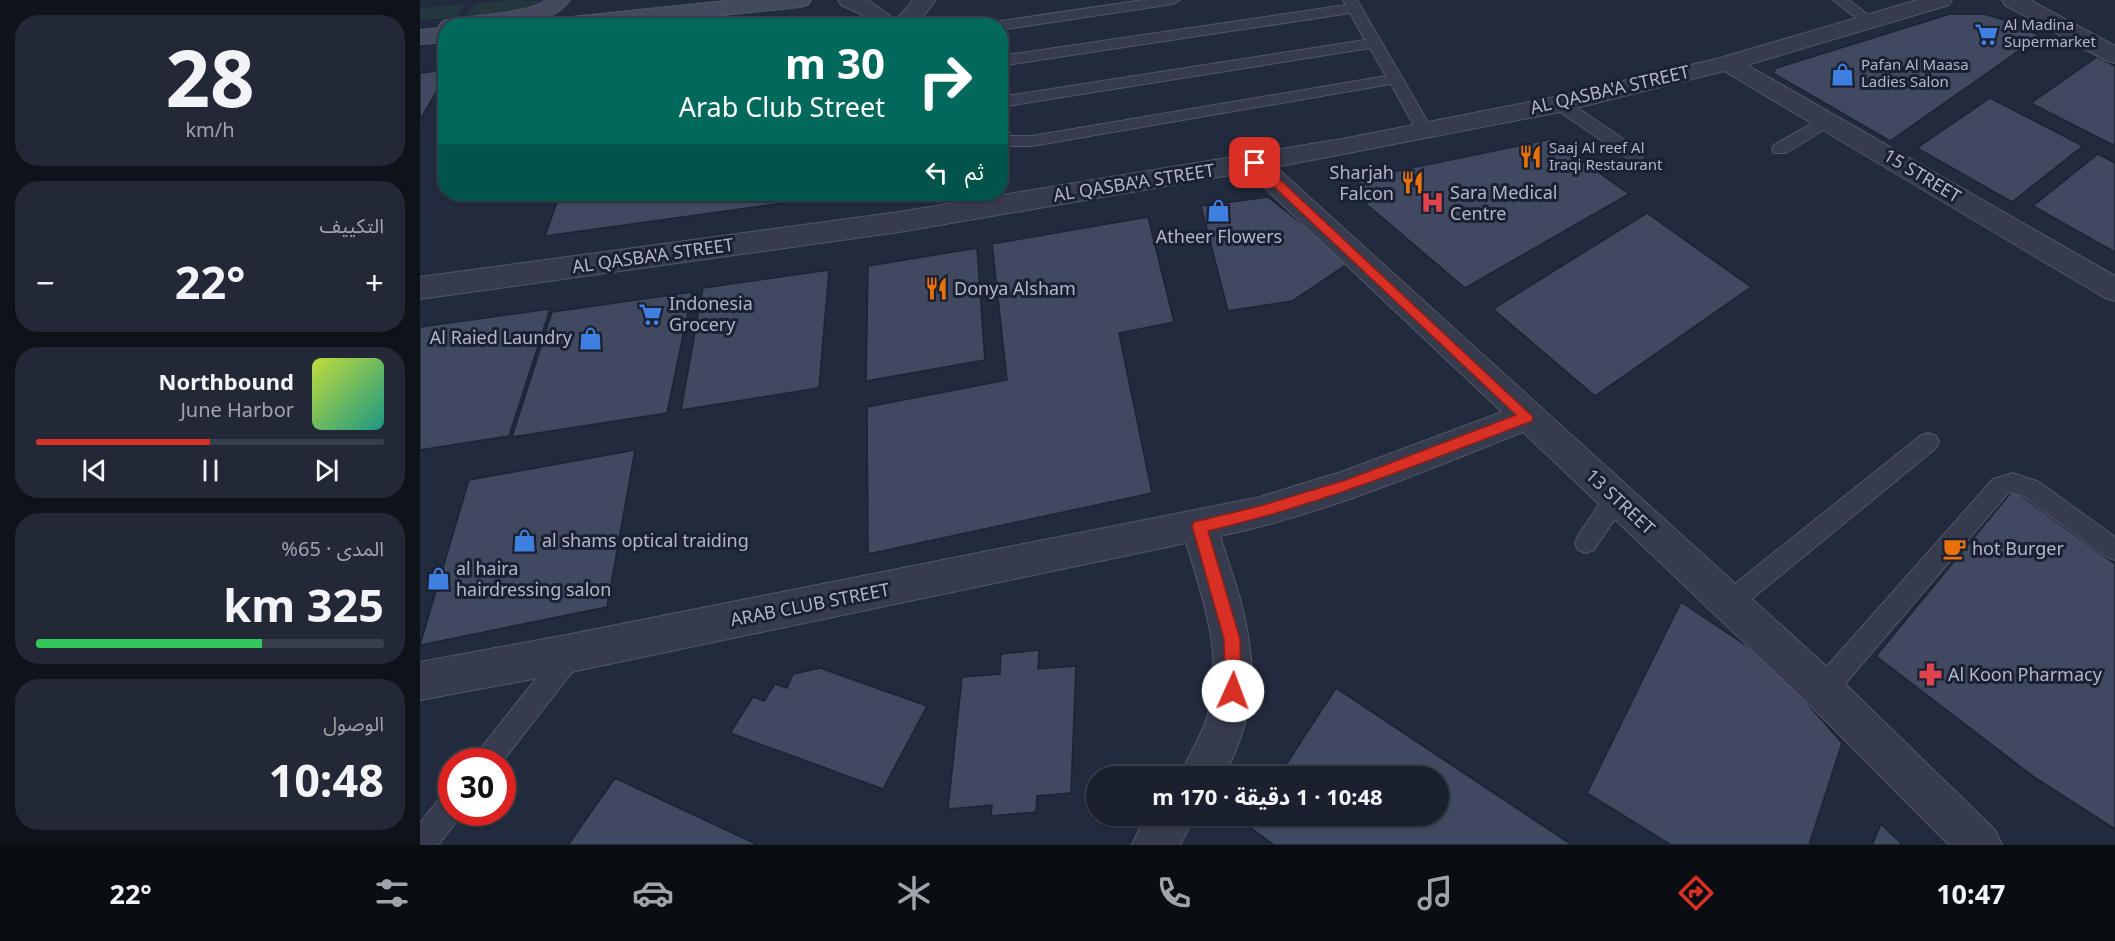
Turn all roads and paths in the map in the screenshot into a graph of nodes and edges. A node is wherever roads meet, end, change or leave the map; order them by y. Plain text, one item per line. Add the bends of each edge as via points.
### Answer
1 (559, 0) edge
2 (849, 0) edge
3 (925, 0) edge
4 (1173, 0) edge
5 (1840, 0) edge
6 (1941, 0) edge
7 (2013, 0) edge
8 (787, 1) edge
9 (1352, 4) edge
10 (493, 18) edge
11 (627, 18) edge
12 (880, 18) edge
13 (910, 18) edge
14 (1870, 22) junction
15 (1008, 24) edge
16 (1375, 43) junction
17 (2114, 55) edge
18 (1008, 60) edge
19 (1727, 63) junction
20 (1395, 79) junction
21 (1008, 101) edge
22 (1560, 104) junction
23 (1827, 120) junction
24 (1425, 131) junction
25 (1008, 141) edge
26 (1780, 149) dead end
27 (1635, 155) dead end
28 (1255, 163) junction
29 (899, 201) edge
30 (899, 222) junction
31 (420, 288) edge
32 (2115, 290) edge
33 (1527, 417) junction
34 (1928, 442) dead end
35 (1616, 498) junction
36 (1199, 526) junction
37 (1586, 543) dead end
38 (2115, 550) edge
39 (1729, 603) junction
40 (571, 653) junction
41 (420, 681) edge
42 (1823, 690) junction
43 (497, 748) edge
44 (1206, 766) edge
45 (438, 822) edge
46 (1167, 826) edge
47 (420, 845) edge
48 (1154, 845) edge
49 (1980, 845) edge

1 - 10 main road via 541,13
2 - 12 street
3 - 13 street
4 - 15 lane
5 - 14 lane
6 - 14 street, AL QASBA'A STREET
7 - 17 street
8 - 11 main road
9 - 16 lane
9 - 18 lane
14 - 19 street, AL QASBA'A STREET
16 - 20 lane
16 - 21 lane
19 - 22 street, AL QASBA'A STREET
19 - 23 street, 15 STREET
20 - 24 lane
20 - 25 lane via 1032,141
22 - 24 street, AL QASBA'A STREET
22 - 27 lane
23 - 26 lane
23 - 32 street, 15 STREET
24 - 28 street, AL QASBA'A STREET
28 - 30 street, AL QASBA'A STREET
28 - 33 street, 13 STREET
29 - 30 street
30 - 31 street, AL QASBA'A STREET
33 - 35 street, 13 STREET
33 - 36 street, ARAB CLUB STREET via 1347,485
34 - 39 lane
35 - 37 lane
35 - 39 street, 13 STREET
36 - 40 street, ARAB CLUB STREET
36 - 44 street via 1227,616 1234,664 1228,718
38 - 42 lane via 2023,484 2006,483
39 - 42 street, 13 STREET
40 - 41 street, ARAB CLUB STREET
40 - 43 lane
42 - 49 street, 13 STREET
45 - 47 lane
46 - 48 street

